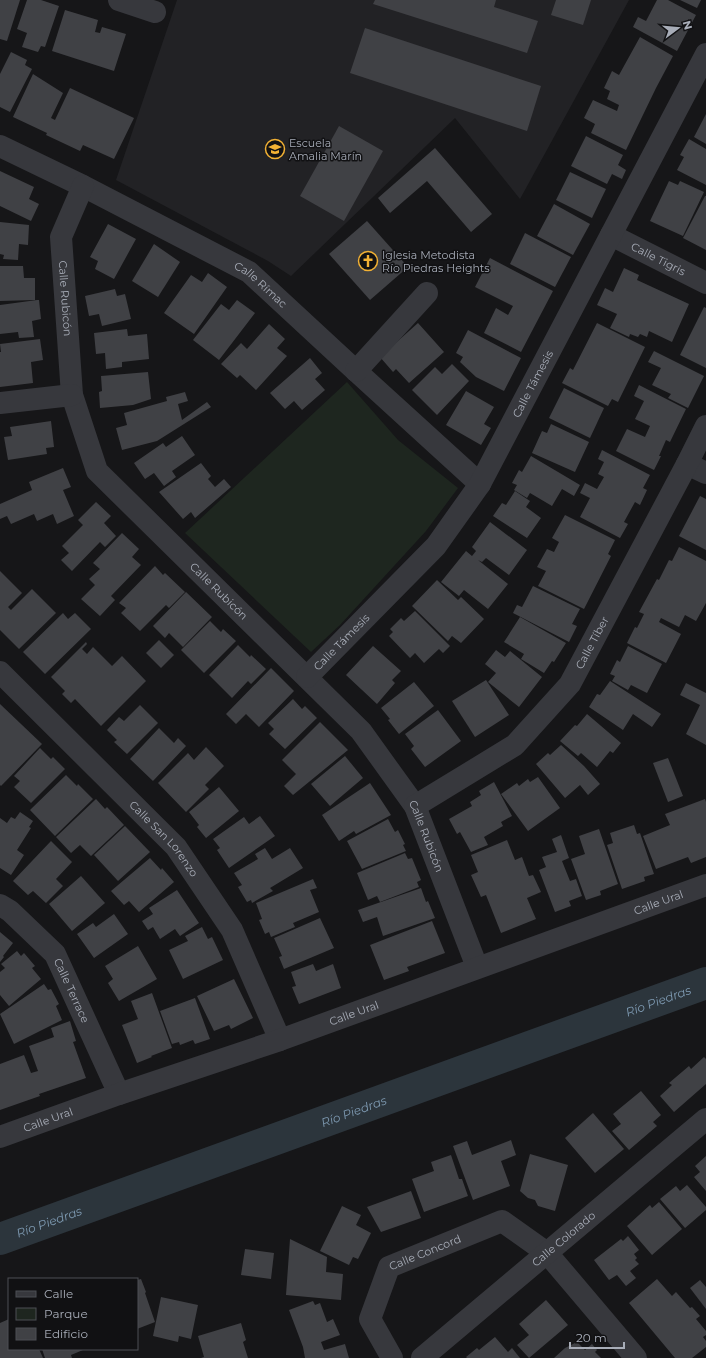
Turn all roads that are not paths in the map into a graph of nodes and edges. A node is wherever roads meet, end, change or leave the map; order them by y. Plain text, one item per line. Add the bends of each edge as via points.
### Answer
1 (119, 0) edge
2 (155, 12) dead end
3 (706, 54) edge
4 (0, 146) edge
5 (83, 186) junction
6 (611, 235) junction
7 (706, 284) edge
8 (426, 293) dead end
9 (356, 371) junction
10 (72, 395) junction
11 (0, 403) edge
12 (706, 426) edge
13 (696, 469) edge
14 (480, 484) junction
15 (0, 672) edge
16 (307, 677) junction
17 (415, 806) junction
18 (706, 885) edge
19 (0, 905) edge
20 (477, 967) junction
21 (280, 1040) junction
22 (119, 1094) junction
23 (706, 1119) edge
24 (0, 1137) edge
25 (547, 1254) junction
26 (392, 1358) edge
27 (422, 1358) edge
28 (636, 1358) edge

1 - 2 street
3 - 6 street, Calle Támesis
4 - 5 street, Calle Rímac
5 - 9 street, Calle Rímac via 249,272
5 - 10 street, Calle Rubicón via 61,238
6 - 7 street, Calle Tigris
6 - 14 street, Calle Támesis
8 - 9 street
9 - 14 street, Calle Rímac
10 - 11 street
10 - 16 street, Calle Rubicón via 98,471
12 - 13 street, Calle Tíber
13 - 17 street, Calle Tíber via 570,684 515,746
14 - 16 street, Calle Támesis via 436,546
15 - 21 street, Calle San Lorenzo via 176,847 232,930
16 - 17 street, Calle Rubicón via 361,731
17 - 20 street, Calle Rubicón
18 - 20 street, Calle Ural
19 - 22 street, Calle Terrace via 10,911 55,954
20 - 21 street, Calle Ural
21 - 22 street, Calle Ural
22 - 24 street, Calle Ural
23 - 25 street, Calle Colorado
25 - 26 street, Calle Concord via 502,1221 389,1266 370,1319
25 - 27 street, Calle Colorado
25 - 28 street

